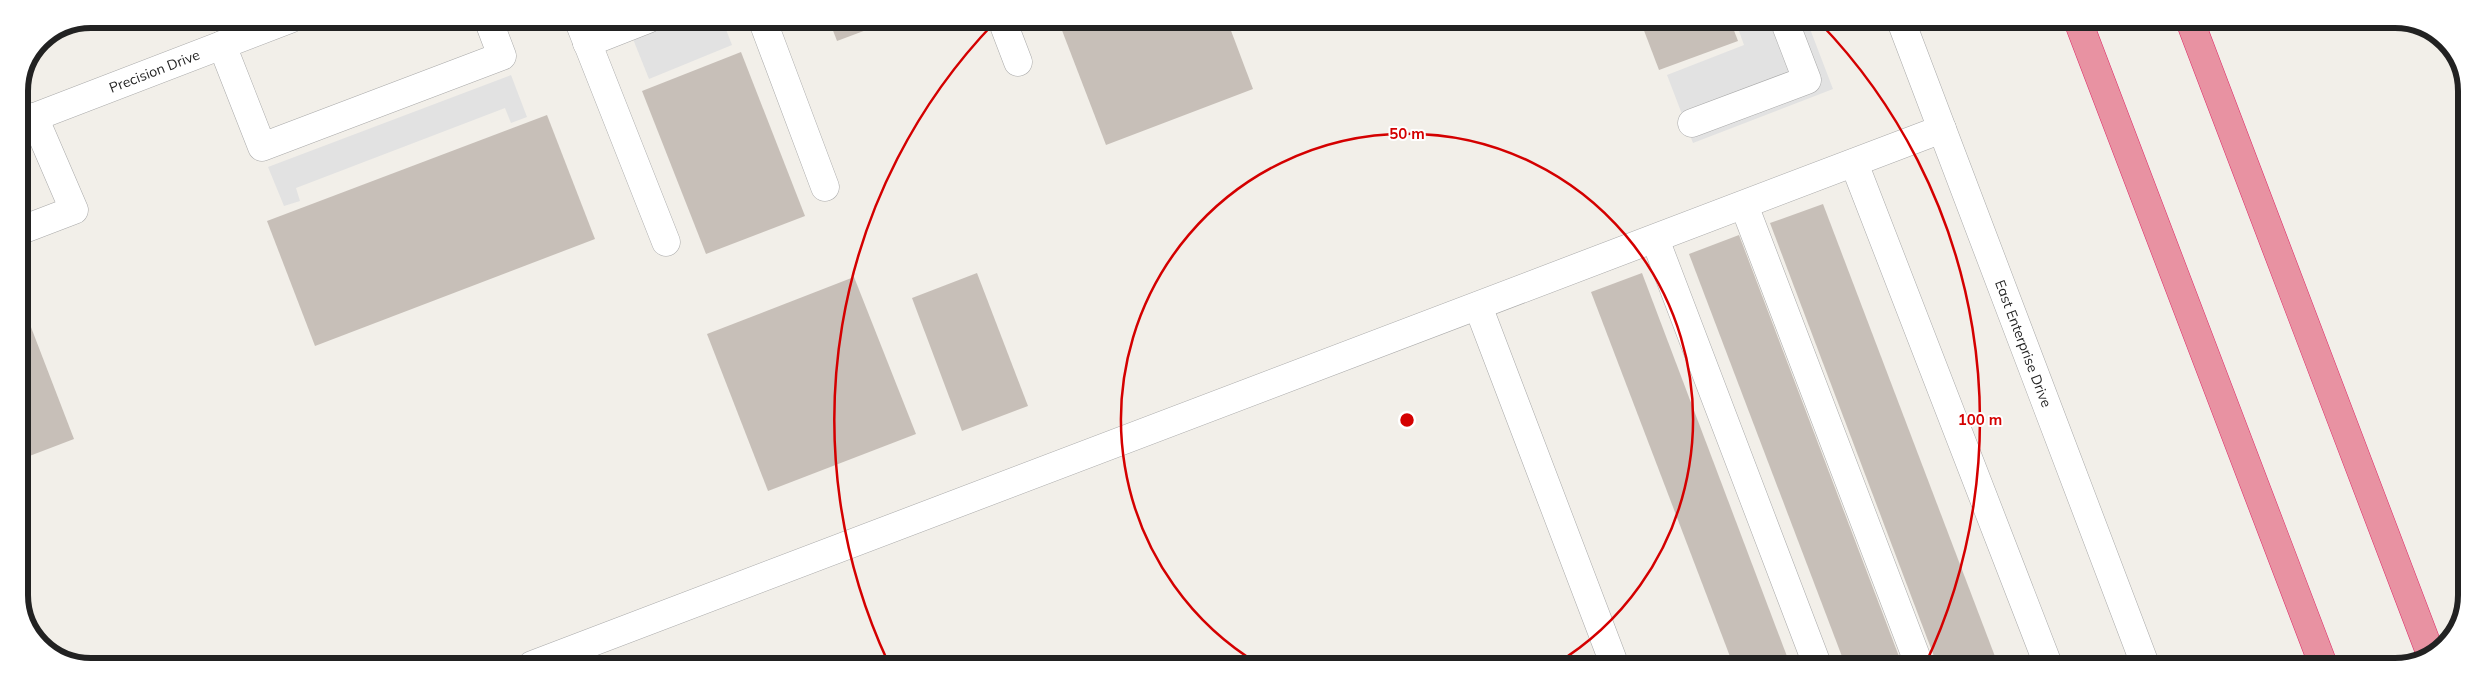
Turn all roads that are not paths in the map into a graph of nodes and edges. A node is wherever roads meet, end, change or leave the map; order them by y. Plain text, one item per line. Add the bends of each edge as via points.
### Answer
1 (266, 27) edge
2 (491, 27) edge
3 (605, 27) edge
4 (765, 27) edge
5 (1005, 27) edge
6 (1787, 27) edge
7 (1903, 27) edge
8 (2080, 27) edge
9 (2192, 27) edge
10 (583, 31) edge
11 (222, 45) junction
12 (1018, 62) dead end
13 (27, 120) edge
14 (27, 122) edge
15 (1692, 123) dead end
16 (1942, 129) junction
17 (1854, 163) junction
18 (825, 187) dead end
19 (1744, 205) junction
20 (27, 227) edge
21 (1655, 239) junction
22 (666, 242) dead end
23 (1478, 306) junction
24 (2429, 648) edge
25 (550, 658) edge
26 (1612, 658) edge
27 (1815, 658) edge
28 (1917, 658) edge
29 (2046, 658) edge
30 (2143, 658) edge
31 (2321, 658) edge

1 - 11 street, Precision Drive
2 - 11 street via 502,56 262,147
3 - 10 street
4 - 18 street
5 - 12 street
6 - 15 street via 1807,80
7 - 16 street, East Enterprise Drive
8 - 31 highway
9 - 24 highway
10 - 22 street
11 - 13 street, Precision Drive
14 - 20 street via 74,210
16 - 17 street
16 - 30 street, East Enterprise Drive
17 - 19 street
17 - 29 street
19 - 21 street
19 - 28 street
21 - 23 street
21 - 27 street
23 - 25 street
23 - 26 street

